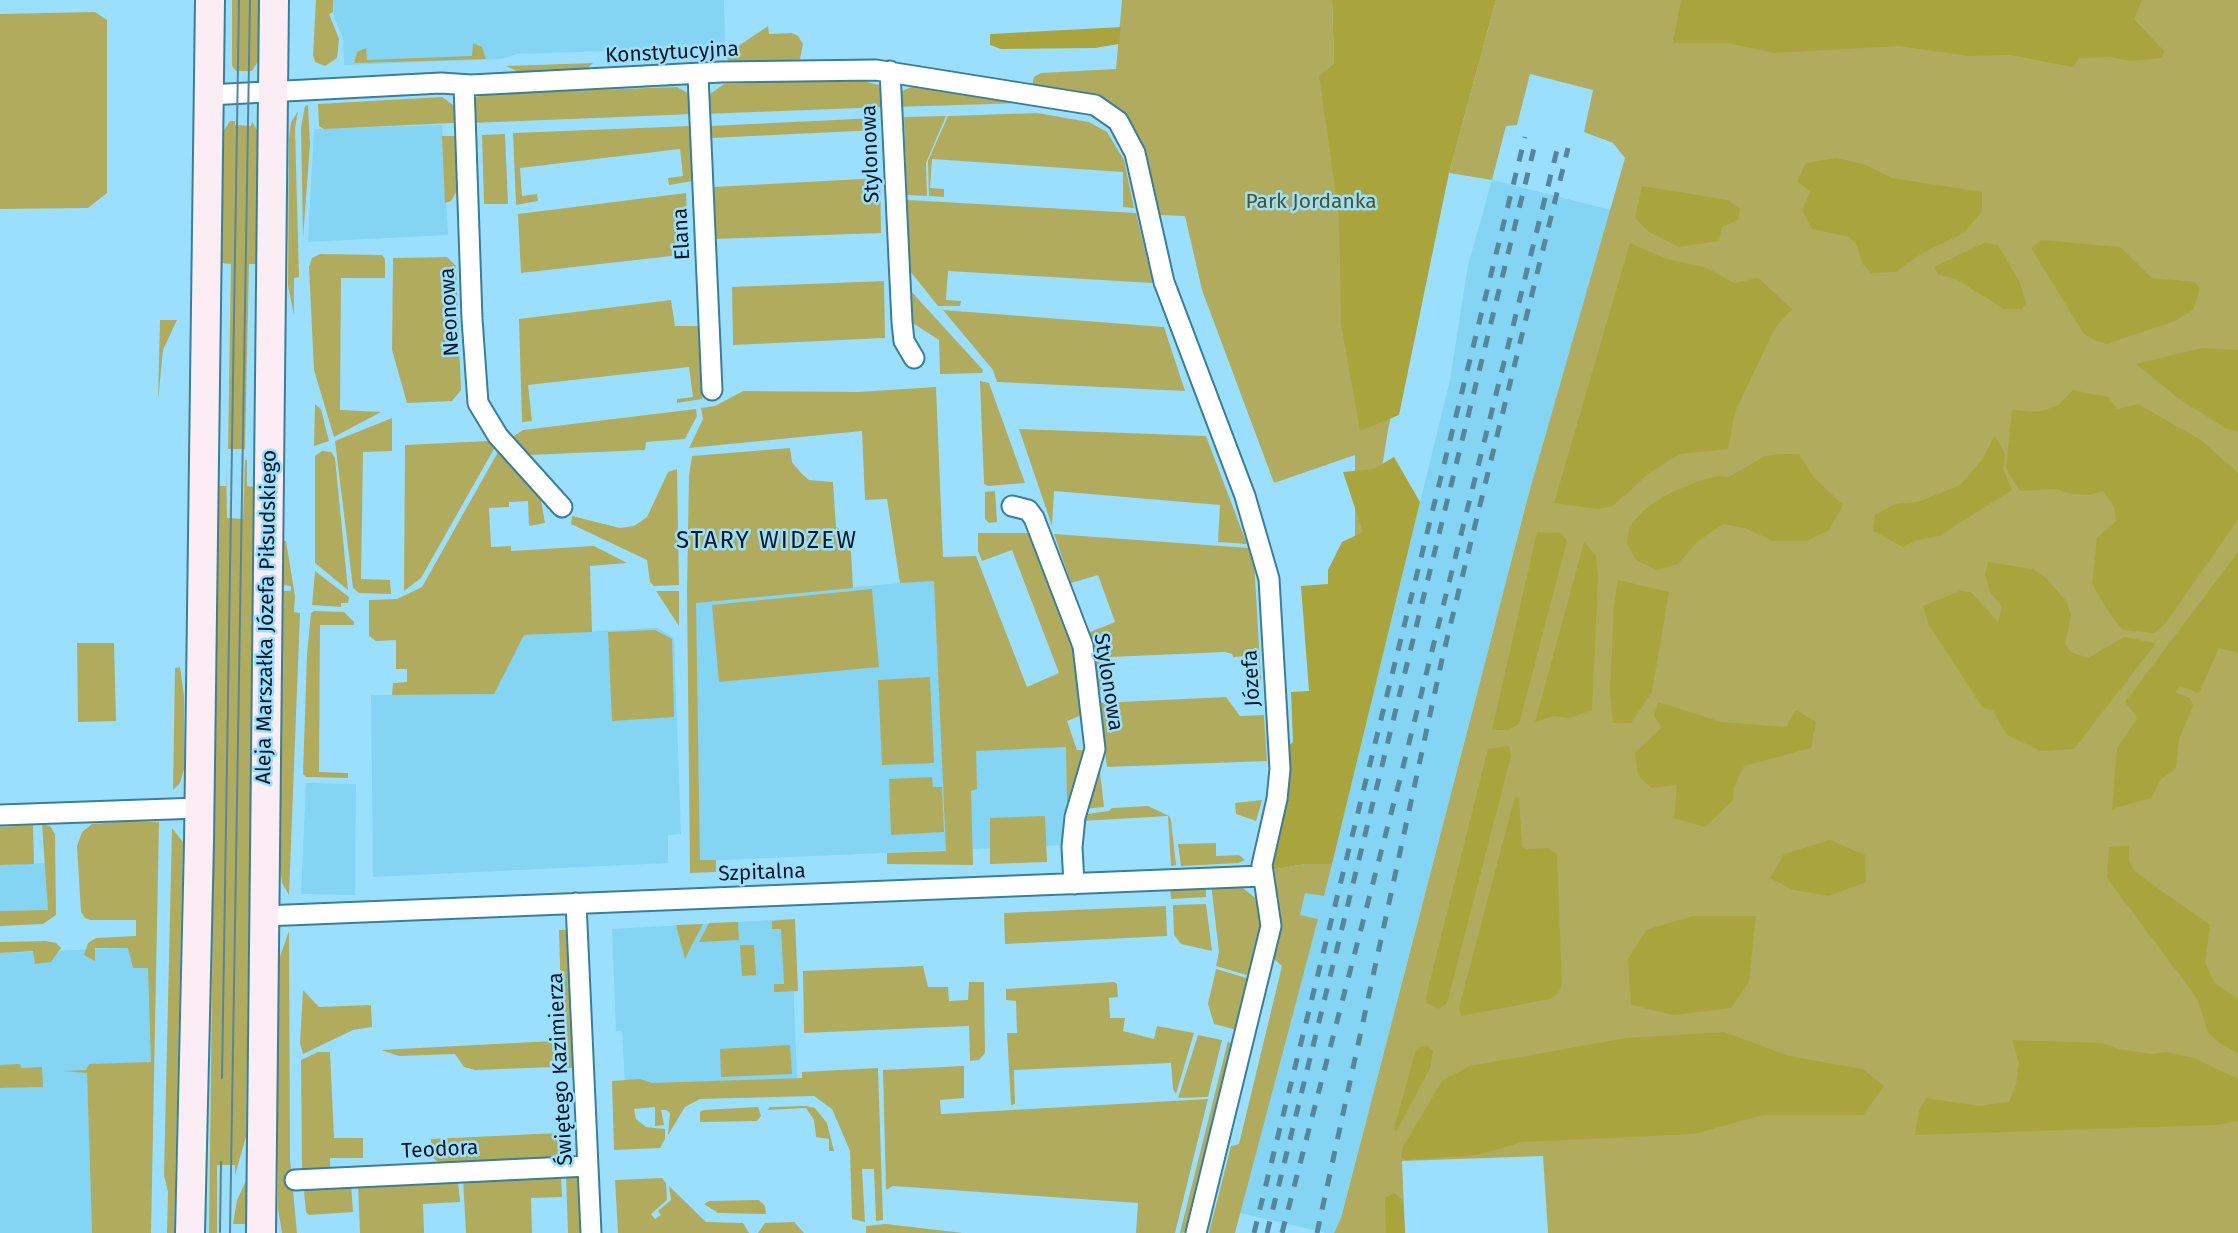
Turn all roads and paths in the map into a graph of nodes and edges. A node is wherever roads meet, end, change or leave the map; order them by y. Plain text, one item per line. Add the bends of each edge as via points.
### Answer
1 (210, 0) edge
2 (274, 0) edge
3 (890, 71) junction
4 (698, 75) junction
5 (464, 85) junction
6 (273, 93) junction
7 (208, 95) junction
8 (1126, 131) joint
9 (914, 358) dead end
10 (712, 390) dead end
11 (1012, 506) dead end
12 (562, 507) dead end
13 (199, 808) junction
14 (0, 815) edge
15 (1263, 876) junction
16 (1074, 884) junction
17 (576, 903) junction
18 (263, 916) junction
19 (588, 1166) junction
20 (295, 1180) dead end
21 (190, 1233) edge
22 (261, 1233) edge
23 (591, 1233) edge
24 (1196, 1233) edge

1 - 7 main road
2 - 6 main road, Aleja Marszałka Józefa Piłsudskiego
3 - 4 street, Konstytucyjna via 813,69
3 - 8 street, Konstytucyjna via 1095,105
3 - 9 street, Stylonowa via 902,321 904,341
4 - 5 street, Konstytucyjna
4 - 10 street, Elana
5 - 6 street, Konstytucyjna
5 - 12 street, Neonowa via 478,403 498,436
6 - 7 street, Konstytucyjna
6 - 18 main road, Aleja Marszałka Józefa Piłsudskiego
7 - 13 main road
8 - 15 street, Józefa via 1164,282 1245,496 1268,571 1280,769
11 - 16 street, Stylonowa via 1028,510 1034,518 1083,646 1095,749 1075,817
13 - 14 street
13 - 21 main road
15 - 16 street, Szpitalna
15 - 24 street, Józefa via 1271,912 1270,933
16 - 17 street, Szpitalna
17 - 18 street, Szpitalna
17 - 19 street, Świętego Kazimierza
18 - 22 main road, Aleja Marszałka Józefa Piłsudskiego
19 - 20 street, Teodora
19 - 23 street, Świętego Kazimierza

